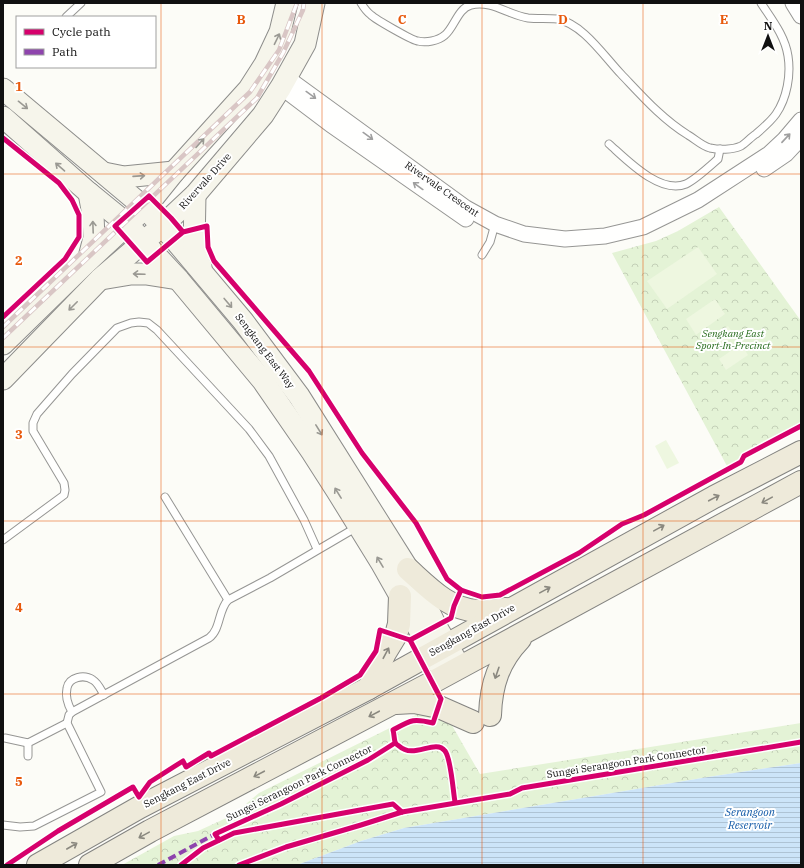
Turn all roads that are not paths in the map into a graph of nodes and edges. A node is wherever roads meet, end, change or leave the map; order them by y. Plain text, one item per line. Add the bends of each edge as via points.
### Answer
1 (81, 3) edge
2 (286, 3) edge
3 (314, 3) edge
4 (361, 3) edge
5 (762, 3) edge
6 (794, 3) edge
7 (67, 16) edge
8 (801, 16) edge
9 (284, 82) junction
10 (3, 89) edge
11 (3, 117) edge
12 (801, 120) edge
13 (801, 138) edge
14 (609, 144) dead end
15 (720, 149) junction
16 (174, 172) junction
17 (104, 173) junction
18 (89, 193) junction
19 (195, 195) junction
20 (145, 208) junction
21 (127, 224) junction
22 (162, 226) junction
23 (494, 229) junction
24 (549, 241) junction
25 (143, 242) junction
26 (482, 255) dead end
27 (88, 261) junction
28 (203, 273) junction
29 (100, 279) junction
30 (178, 279) junction
31 (3, 344) edge
32 (3, 379) edge
33 (801, 452) edge
34 (801, 482) edge
35 (165, 497) dead end
36 (363, 517) junction
37 (3, 540) edge
38 (318, 549) junction
39 (408, 569) junction
40 (400, 596) junction
41 (228, 600) junction
42 (511, 609) junction
43 (528, 630) junction
44 (440, 649) junction
45 (452, 671) junction
46 (369, 688) junction
47 (104, 695) junction
48 (393, 704) junction
49 (72, 712) junction
50 (67, 723) junction
51 (5, 738) dead end
52 (28, 743) junction
53 (28, 756) dead end
54 (3, 825) edge
55 (38, 865) edge
56 (90, 865) edge

1 - 7 lane
16 -> 2 main road via 249,88 265,64 280,32
3 - 9 main road, Rivervale Drive via 305,44
4 - 15 lane via 372,16 416,41 429,42 446,35 462,11 469,5 481,3 497,6 524,17 559,20 584,33 619,72 679,130 708,147
5 - 15 lane via 782,34 788,55 789,78 784,97 776,114 741,146
6 - 8 street
9 - 19 main road, Rivervale Drive via 263,115
9 - 23 street, Rivervale Crescent via 453,205 458,215
10 -> 17 main road, Sengkang East Way
18 -> 11 main road, Sengkang East Way
24 -> 12 street, Rivervale Crescent via 605,236 643,227 698,200 769,154
13 - 24 street, Rivervale Crescent via 772,164 704,207 647,236 566,248
14 - 15 lane via 647,177 668,186 685,184 718,159
17 -> 16 main road via 124,177
16 - 20 main road
17 - 20 main road, Sengkang East Way
18 - 21 main road, Sengkang East Way
27 -> 18 main road via 94,238
19 - 22 main road, Rivervale Drive
19 - 28 main road via 194,248
20 - 21 main road
20 - 22 main road, Sengkang East Way
21 - 25 main road, Sengkang East Way
21 - 27 main road
22 - 25 main road, Rivervale Drive
22 - 28 main road, Sengkang East Way
23 - 24 street, Rivervale Crescent via 526,243
23 - 26 lane
25 - 29 main road, Rivervale Drive
25 - 30 main road, Sengkang East Way
27 - 31 main road
28 -> 36 main road, Sengkang East Way via 299,396
30 -> 29 main road via 146,274
29 -> 32 main road, Rivervale Drive
36 -> 30 main road, Sengkang East Way via 312,452 267,388
42 -> 33 main road, Sengkang East Drive
34 -> 43 main road
35 - 41 lane
36 - 38 lane
36 - 39 main road, Sengkang East Way
40 -> 36 main road, Sengkang East Way
37 - 38 lane via 64,495 64,483 34,431 33,423 37,414 117,328 139,322 148,323 157,330 249,429 269,456
38 - 41 lane
39 - 42 main road via 454,606 477,611
39 - 44 main road, Sengkang East Way
40 - 44 main road, Sengkang East Way
46 -> 40 main road via 396,635 400,618
41 - 47 lane via 224,604 214,634
42 - 44 main road, Sengkang East Drive
43 - 45 main road
43 -> 48 main road via 509,651 500,667 481,718 414,702
44 - 45 main road, Sengkang East Way
44 - 46 main road, Sengkang East Drive
45 - 48 main road
55 -> 46 main road, Sengkang East Drive via 140,807
47 - 49 lane
47 - 49 lane via 92,679 79,677 72,680 67,686 66,694
48 -> 56 main road via 157,827
49 - 50 lane
50 - 52 lane
50 - 54 lane via 101,792 34,826
51 - 52 lane
52 - 53 lane

